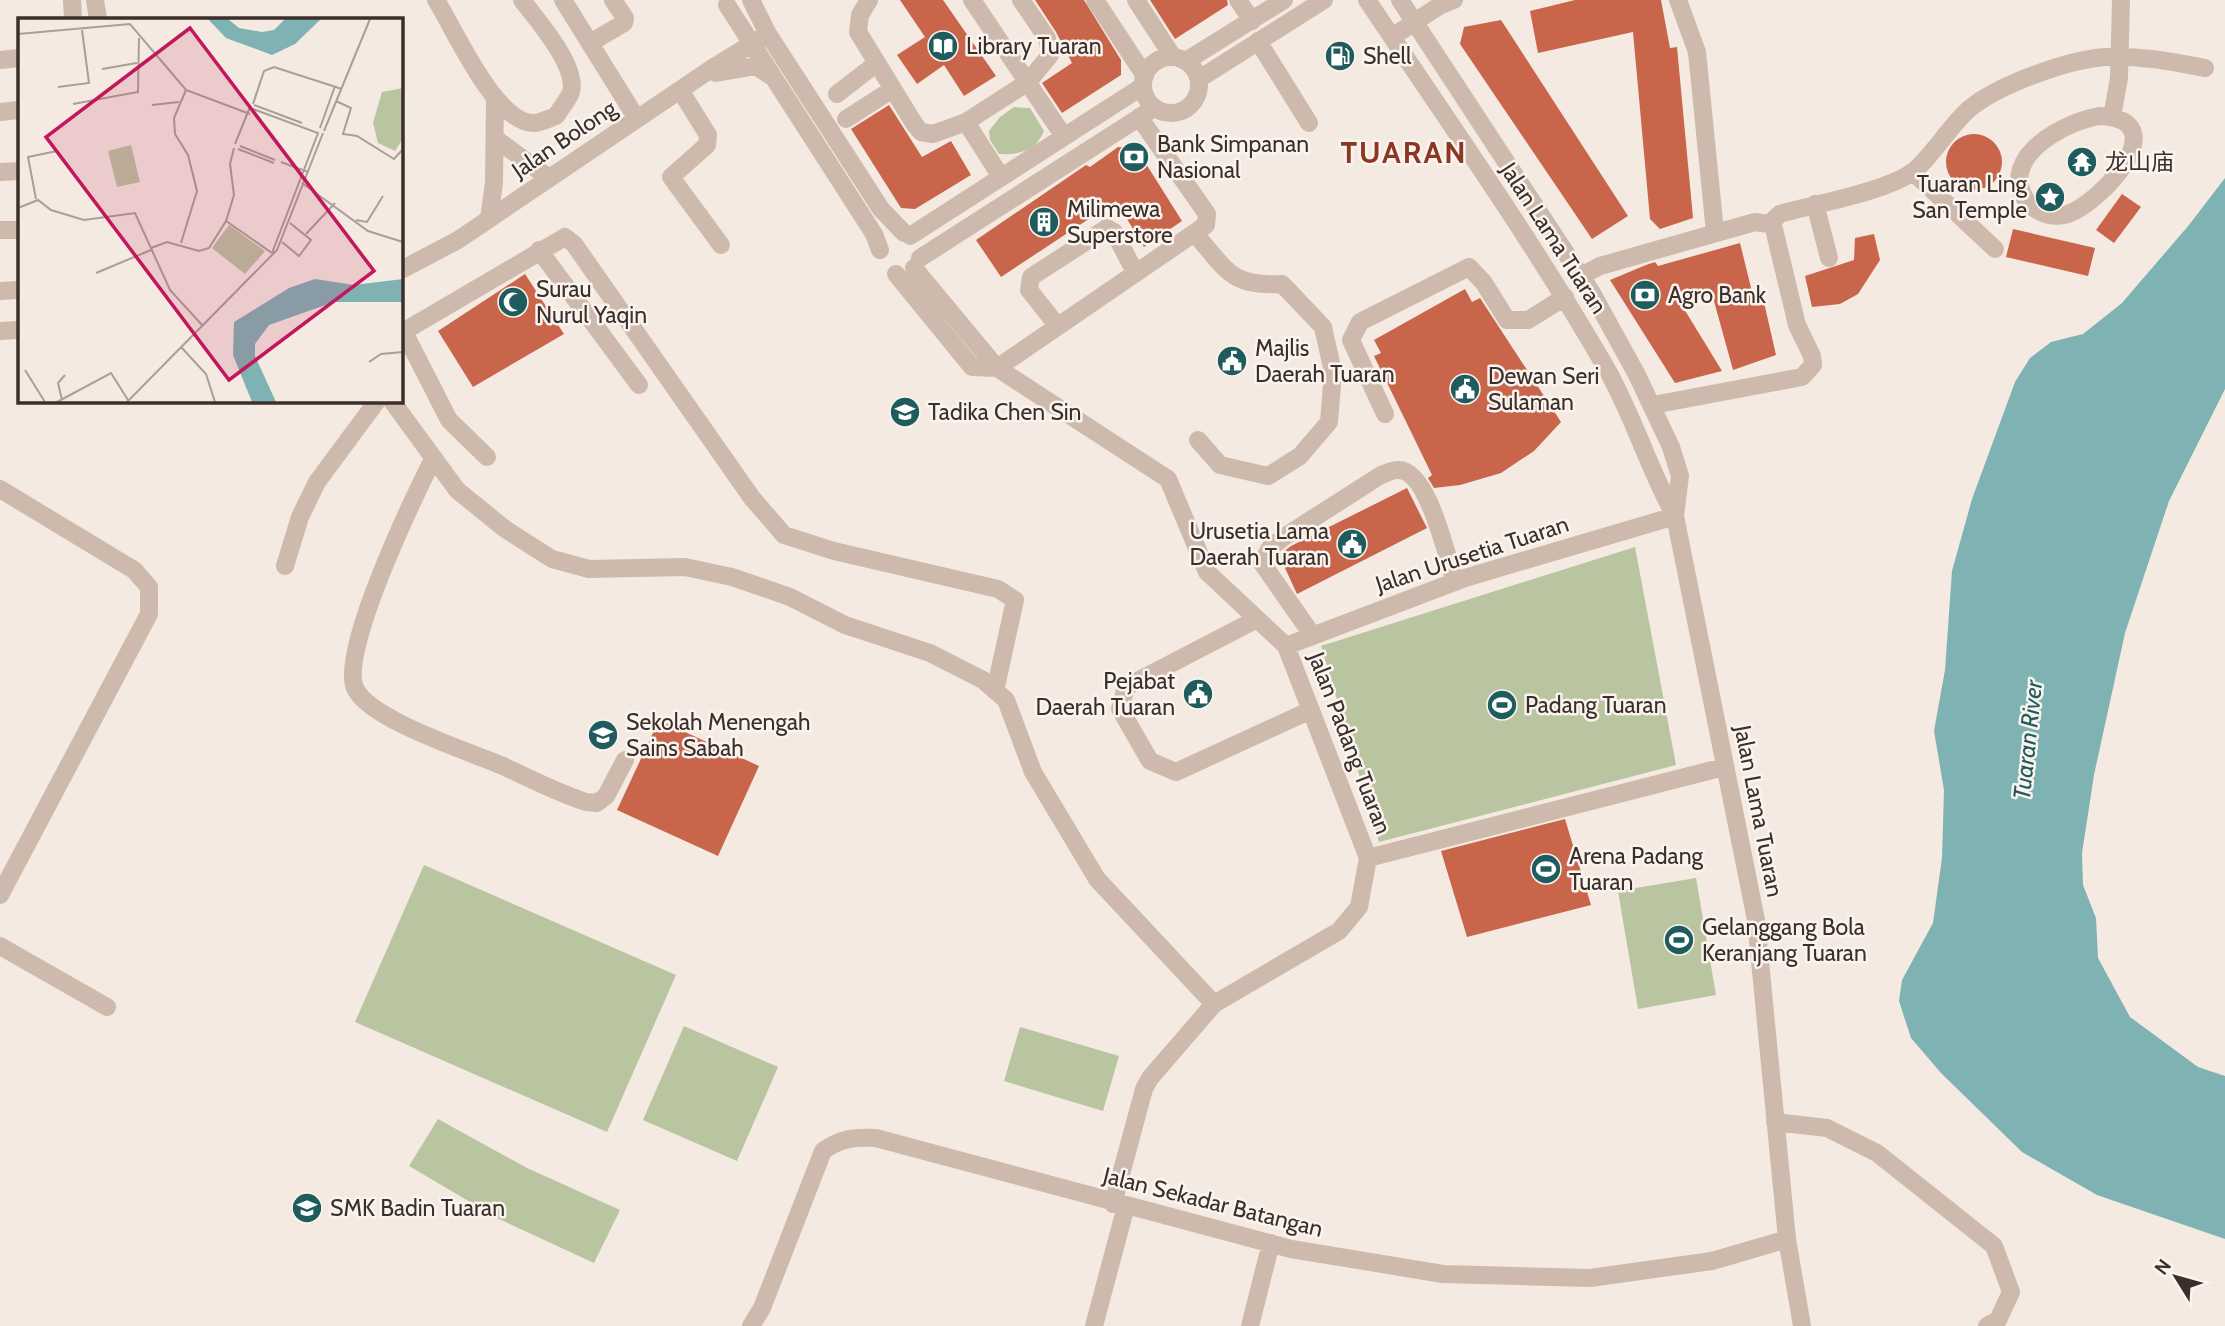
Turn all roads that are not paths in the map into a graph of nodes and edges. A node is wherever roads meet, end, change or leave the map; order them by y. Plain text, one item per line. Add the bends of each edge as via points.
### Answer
1 (72, 0) edge
2 (95, 0) edge
3 (436, 0) edge
4 (522, 0) edge
5 (564, 0) edge
6 (613, 0) edge
7 (749, 0) edge
8 (869, 0) edge
9 (972, 0) edge
10 (1095, 0) edge
11 (1136, 0) edge
12 (1238, 0) edge
13 (1284, 0) edge
14 (1324, 0) edge
15 (1367, 0) edge
16 (1400, 0) edge
17 (1414, 0) edge
18 (1678, 0) edge
19 (2121, 0) edge
20 (1027, 2) edge
21 (1446, 3) edge
22 (728, 8) edge
23 (73, 18) edge
24 (98, 18) edge
25 (1252, 21) junction
26 (1415, 24) junction
27 (768, 34) junction
28 (1392, 37) junction
29 (1258, 41) junction
30 (590, 43) junction
31 (753, 44) junction
32 (2119, 57) junction
33 (18, 58) edge
34 (1180, 59) junction
35 (0, 60) edge
36 (877, 63) junction
37 (2205, 68) dead end
38 (704, 73) junction
39 (774, 78) junction
40 (1199, 79) junction
41 (1144, 81) junction
42 (1028, 82) junction
43 (893, 89) junction
44 (680, 90) junction
45 (837, 94) dead end
46 (495, 99) junction
47 (18, 110) edge
48 (0, 112) edge
49 (1146, 112) junction
50 (2112, 117) junction
51 (637, 119) junction
52 (846, 119) dead end
53 (966, 122) junction
54 (1309, 123) dead end
55 (1063, 135) junction
56 (496, 139) junction
57 (18, 171) edge
58 (0, 172) edge
59 (1913, 172) junction
60 (1001, 177) junction
61 (549, 178) junction
62 (1815, 204) junction
63 (489, 219) junction
64 (1769, 224) junction
65 (0, 230) edge
66 (18, 230) edge
67 (1715, 232) junction
68 (1194, 233) junction
69 (907, 234) junction
70 (721, 245) dead end
71 (1995, 249) dead end
72 (538, 250) junction
73 (880, 250) junction
74 (1829, 258) dead end
75 (917, 263) junction
76 (402, 269) edge
77 (1135, 272) junction
78 (896, 274) junction
79 (1581, 276) junction
80 (18, 289) edge
81 (0, 291) edge
82 (1565, 298) junction
83 (1056, 324) junction
84 (18, 330) edge
85 (0, 331) edge
86 (402, 332) edge
87 (997, 368) junction
88 (639, 385) dead end
89 (376, 402) edge
90 (392, 402) edge
91 (1653, 405) junction
92 (1385, 414) dead end
93 (1198, 440) dead end
94 (487, 457) dead end
95 (433, 459) junction
96 (0, 489) edge
97 (1675, 516) junction
98 (285, 566) dead end
99 (1455, 582) junction
100 (1257, 619) junction
101 (1313, 636) junction
102 (1286, 646) junction
103 (995, 691) junction
104 (1311, 710) junction
105 (625, 760) dead end
106 (1724, 767) junction
107 (1368, 858) junction
108 (0, 895) edge
109 (0, 946) edge
110 (1214, 1003) junction
111 (107, 1007) dead end
112 (1775, 1122) junction
113 (1119, 1205) junction
114 (1787, 1239) junction
115 (1271, 1243) junction
116 (751, 1326) edge
117 (1094, 1326) edge
118 (1250, 1326) edge
119 (1802, 1326) edge
120 (1987, 1326) edge

1 - 23 street
2 - 24 street
3 - 46 street
4 - 46 street via 563,57 571,75 571,92 556,116 535,123 517,118
5 - 30 street
6 - 30 street via 624,23
7 - 22 street
7 - 27 street
8 - 36 street via 860,15 858,32
9 - 42 street
10 - 41 street
11 - 34 street
12 - 25 street
13 - 25 street
14 - 29 street
15 - 28 street, Jalan Lama Tuaran
16 - 26 street, Jalan Lama Tuaran
17 - 21 street
18 - 67 street via 1697,52
19 - 32 street
20 - 42 street via 1047,38 1050,55
21 - 26 street
22 - 31 street
22 - 38 street via 737,35 729,51
25 - 34 street
26 - 28 street
26 - 79 street, Jalan Lama Tuaran
27 - 31 street, Jalan Bolong
27 - 69 street via 881,209
28 - 82 street, Jalan Lama Tuaran
29 - 40 street
29 - 54 street
30 - 51 street
31 - 38 street, Jalan Bolong
31 - 39 street
32 - 37 street
32 - 50 street
32 - 59 street via 2088,60 1994,93 1947,129
33 - 35 street
34 - 40 street
34 - 41 street via 1156,62
36 - 43 street
36 - 45 street
38 - 39 street via 756,66
38 - 44 street, Jalan Bolong
39 - 73 street
40 - 49 street via 1199,91 1189,107 1171,113
41 - 49 street
41 - 55 street
42 - 53 street
42 - 55 street
43 - 52 street
43 - 53 street via 921,132 933,134
44 - 51 street, Jalan Bolong
44 - 70 street via 708,135 707,145 671,177
46 - 56 street
47 - 48 street
49 - 68 street via 1207,214 1206,225
49 - 75 street
50 - 50 street via 2088,118 2064,128 2029,155 2018,180 2032,206 2046,216 2074,212 2118,176 2134,142 2132,131
51 - 61 street, Jalan Bolong
53 - 60 street
55 - 60 street
56 - 61 street
56 - 63 street
57 - 58 street
59 - 62 street
59 - 71 street
60 - 69 street
61 - 63 street, Jalan Bolong
62 - 64 street via 1780,214
62 - 74 street
63 - 76 street, Jalan Bolong
64 - 67 street via 1755,222
64 - 91 street via 1776,235 1797,325 1812,356 1809,372
65 - 66 street
67 - 79 street via 1600,266
68 - 77 street
68 - 93 street via 1237,280 1282,284 1323,327 1333,372 1329,422 1300,456 1268,476 1220,466
69 - 73 street via 885,239
69 - 75 street via 918,245
72 - 86 street
72 - 88 street
72 - 103 street via 565,237 574,244 752,498 784,535 998,589 1015,600
73 - 78 street via 885,268
75 - 78 street
75 - 87 street, Jalan Padang Tuaran
77 - 83 street
77 - 83 street via 1114,232 1107,228 1031,277 1029,290
78 - 87 street, Jalan Padang Tuaran via 972,367
79 - 91 street, Jalan Lama Tuaran
80 - 81 street
82 - 92 street via 1528,320 1507,320 1469,267 1360,322 1352,340
82 - 97 street, Jalan Lama Tuaran via 1608,370
83 - 87 street
84 - 85 street
86 - 94 street via 449,421
87 - 100 street, Jalan Padang Tuaran via 1168,478 1207,572
89 - 98 street via 317,482
90 - 95 street
91 - 97 street, Jalan Lama Tuaran via 1680,475
95 - 103 street via 457,490 552,559 589,569 685,567 732,577 790,597 845,625 930,653
95 - 105 street via 398,529 373,601 352,664 355,688 370,706 434,739 586,802 597,803 606,796
96 - 108 street via 134,570 149,587 149,614
97 - 99 street, Jalan Urusetia Tuaran
97 - 106 street, Jalan Lama Tuaran
99 - 101 street, Jalan Urusetia Tuaran
99 - 101 street via 1426,493 1404,471 1381,475 1284,537 1270,548 1262,563
100 - 102 street, Jalan Padang Tuaran
100 - 104 street via 1126,687 1120,709 1150,761 1176,772
101 - 102 street, Jalan Urusetia Tuaran
102 - 104 street, Jalan Padang Tuaran
103 - 110 street via 1006,701 1033,772 1097,879
104 - 107 street, Jalan Padang Tuaran
106 - 107 street
106 - 112 street, Jalan Lama Tuaran via 1756,920
107 - 110 street, Jalan Padang Tuaran via 1359,907 1339,931
109 - 111 street
110 - 113 street, Jalan Padang Tuaran via 1144,1088
112 - 114 street, Jalan Lama Tuaran
112 - 120 street via 1827,1128 1877,1153 1994,1246 2011,1292 1998,1320
113 - 115 street, Jalan Sekadar Batangan
113 - 116 street, Jalan Sekadar Batangan via 876,1138 840,1139 823,1151
113 - 117 street, Jalan Padang Tuaran
114 - 115 street, Jalan Sekadar Batangan via 1712,1261 1590,1278 1443,1274
114 - 119 street, Jalan Lama Tuaran
115 - 118 street

